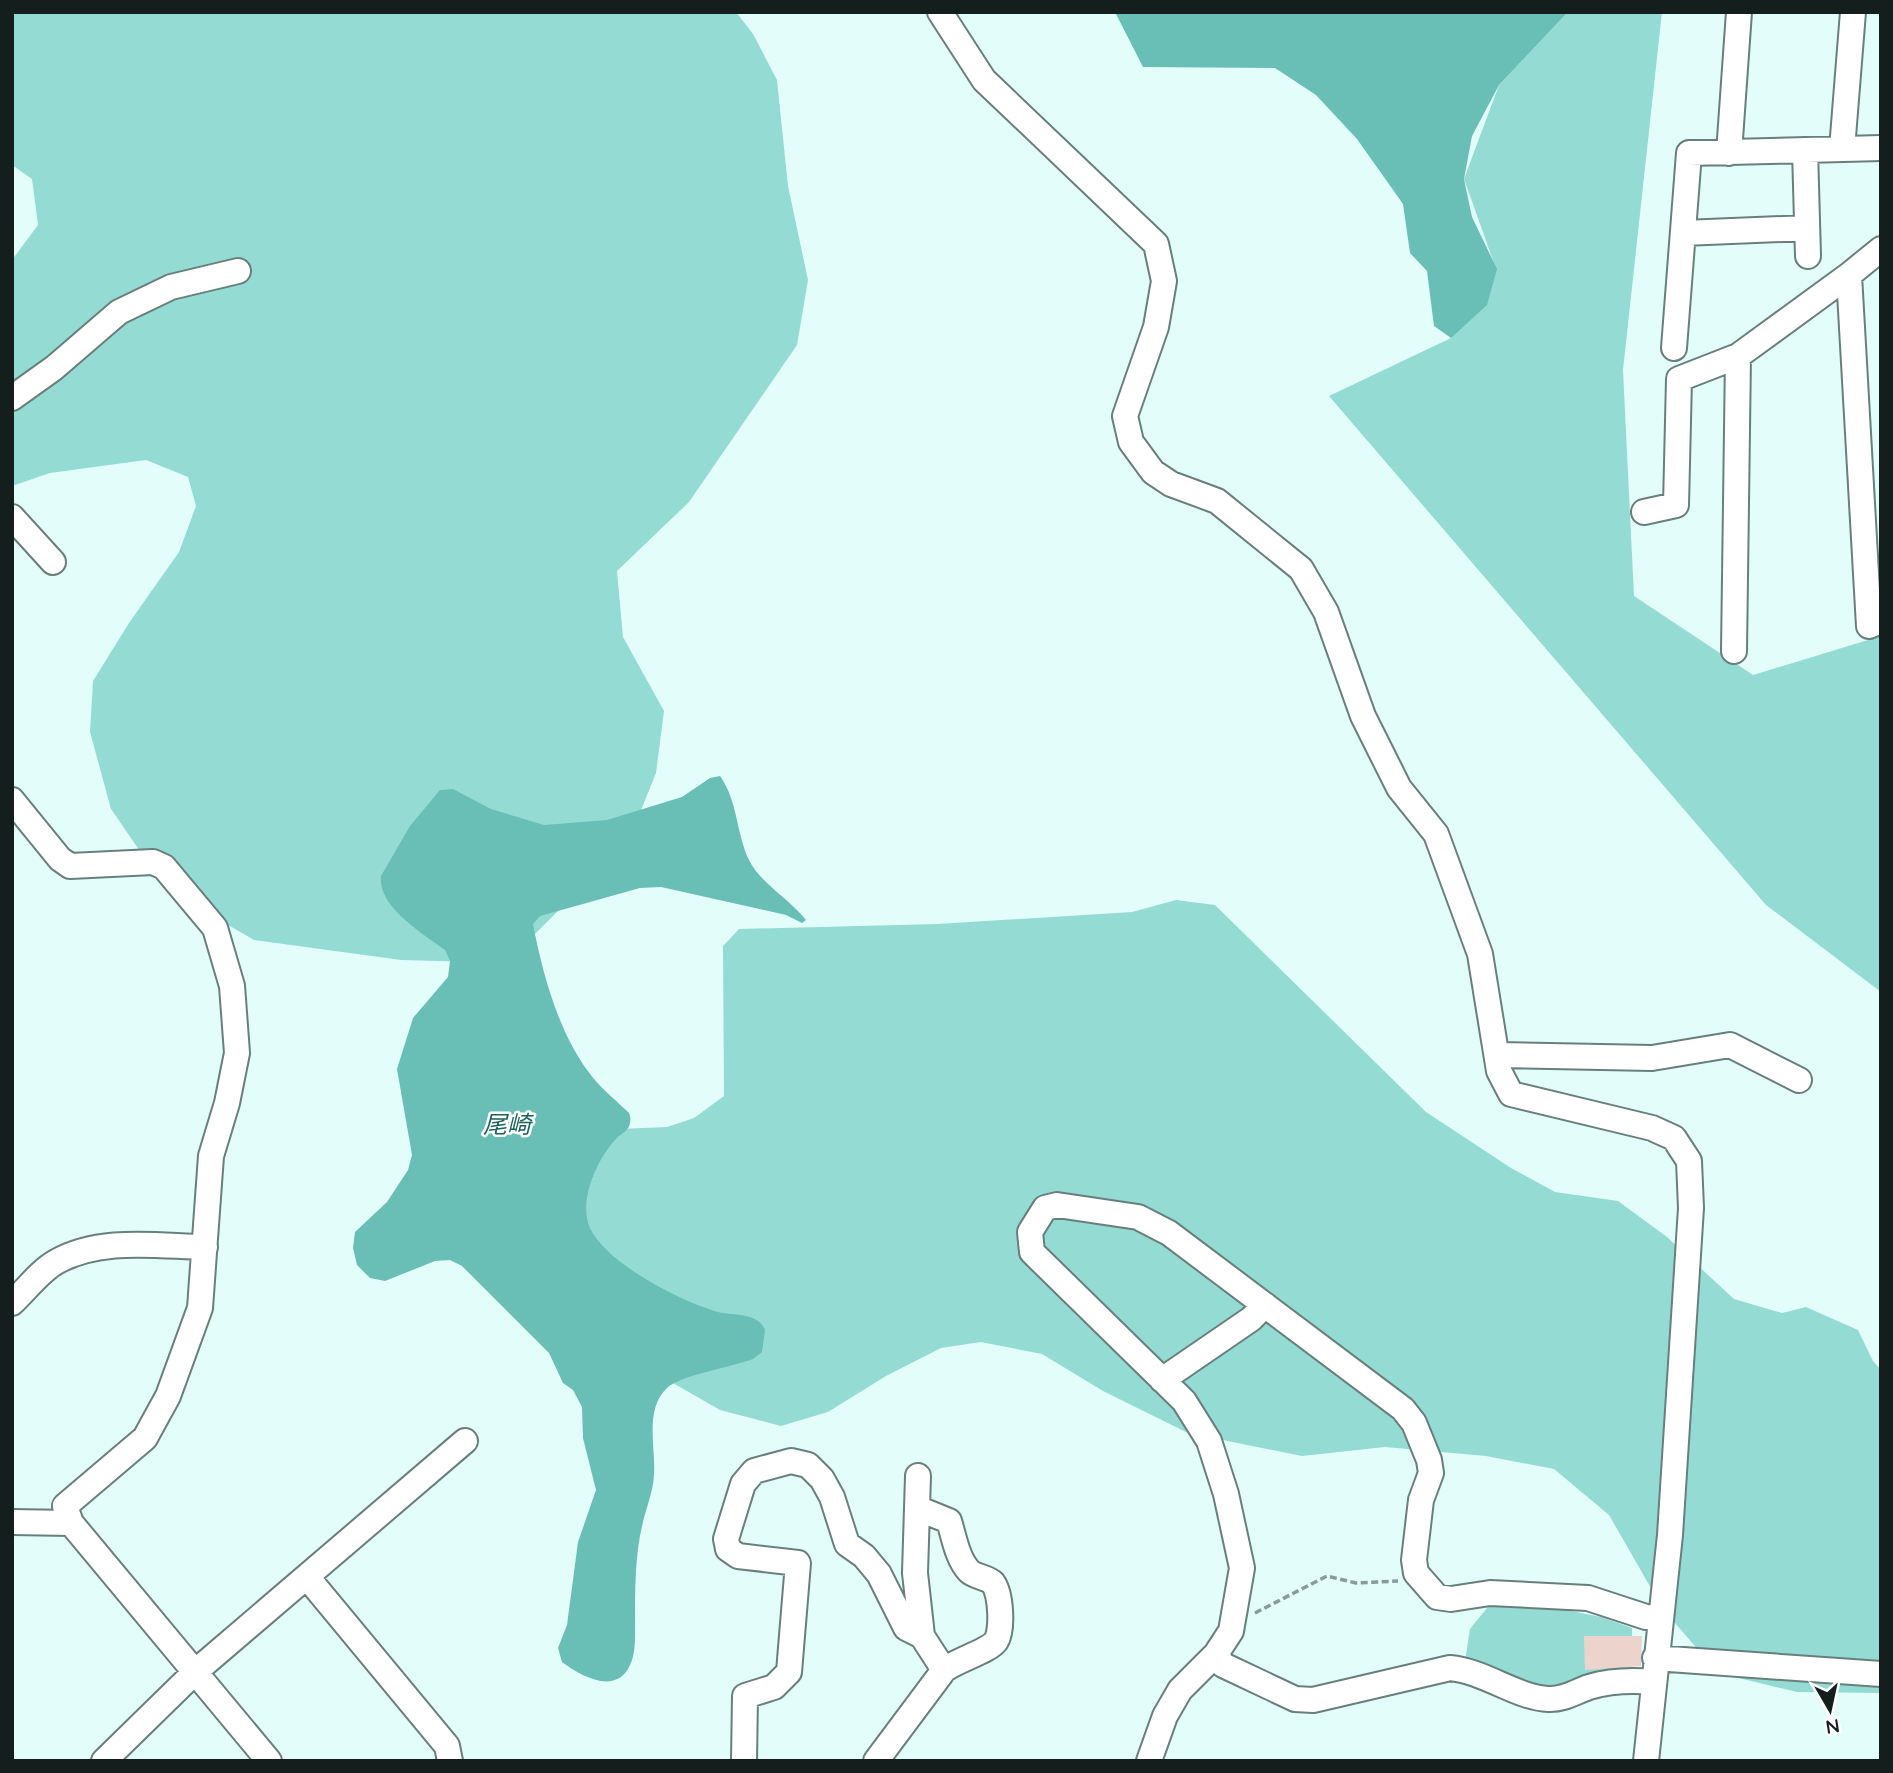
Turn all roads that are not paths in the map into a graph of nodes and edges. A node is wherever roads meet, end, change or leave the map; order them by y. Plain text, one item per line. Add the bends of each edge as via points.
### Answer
1 (940, 12) edge
2 (1739, 12) edge
3 (1853, 12) edge
4 (1881, 148) edge
5 (1842, 149) junction
6 (1805, 150) junction
7 (1729, 153) junction
8 (1807, 228) junction
9 (1683, 233) junction
10 (1881, 249) edge
11 (1808, 256) dead end
12 (238, 271) dead end
13 (1849, 275) junction
14 (1674, 348) dead end
15 (1738, 356) junction
16 (12, 398) edge
17 (1644, 512) dead end
18 (12, 517) edge
19 (53, 562) dead end
20 (1881, 621) edge
21 (1734, 651) dead end
22 (12, 800) edge
23 (1497, 1055) junction
24 (1798, 1080) dead end
25 (205, 1247) junction
26 (12, 1303) edge
27 (1265, 1305) junction
28 (1162, 1380) junction
29 (465, 1441) dead end
30 (918, 1476) dead end
31 (917, 1508) junction
32 (12, 1522) edge
33 (71, 1523) junction
34 (307, 1577) junction
35 (1660, 1618) junction
36 (922, 1636) junction
37 (1216, 1654) junction
38 (944, 1670) junction
39 (1654, 1670) junction
40 (195, 1672) junction
41 (1881, 1674) edge
42 (104, 1761) edge
43 (269, 1761) edge
44 (450, 1761) edge
45 (744, 1761) edge
46 (876, 1761) edge
47 (1149, 1761) edge
48 (1646, 1761) edge

1 - 23 street via 984,80 1156,244 1164,281 1156,327 1125,416 1131,442 1153,472 1171,484 1217,501 1301,569 1326,612 1363,716 1399,788 1436,834 1479,954
2 - 7 street
3 - 5 street
4 - 5 street
5 - 6 street
6 - 7 street
6 - 8 street
7 - 9 street via 1689,153
8 - 9 street
8 - 11 street
9 - 14 street
10 - 13 street
12 - 16 street via 170,287 119,312 54,369
13 - 15 street
13 - 20 street via 1869,626
15 - 17 street via 1679,379 1676,505
15 - 21 street
18 - 19 street
22 - 25 street via 70,866 153,862 164,867 215,928 232,986 237,1053 211,1156
23 - 24 street via 1652,1058 1730,1045
23 - 35 street via 1499,1071 1511,1094 1652,1128 1674,1138 1689,1161 1691,1208 1670,1535
25 - 26 street via 89,1249 55,1263
25 - 33 street via 201,1308 168,1396 145,1438 69,1499 66,1512
27 - 28 street
27 - 28 street via 1169,1233 1138,1217 1057,1205 1045,1208 1030,1232 1031,1252
27 - 35 street via 1404,1409 1414,1423 1431,1473 1417,1521 1416,1573 1437,1597 1490,1593 1588,1598 1646,1618
28 - 37 street via 1184,1401 1209,1441 1242,1568 1235,1618
29 - 34 street
30 - 31 street
31 - 36 street via 915,1573
31 - 38 street via 949,1521 966,1566 992,1582 996,1590 1000,1631 995,1642 958,1658
32 - 33 street
33 - 40 street
34 - 40 street
34 - 44 street via 447,1746
35 - 39 street
36 - 38 street
36 - 45 street via 906,1628 879,1574 847,1544 832,1497 808,1465 791,1461 754,1471 743,1485 726,1539 728,1549 737,1556 798,1563 789,1672 774,1687 745,1696
37 - 39 street via 1223,1665 1295,1699 1450,1668 1466,1669 1544,1699 1560,1699
37 - 47 street via 1181,1690 1165,1716
38 - 46 street
39 - 41 street
39 - 48 street
40 - 42 street
40 - 43 street

